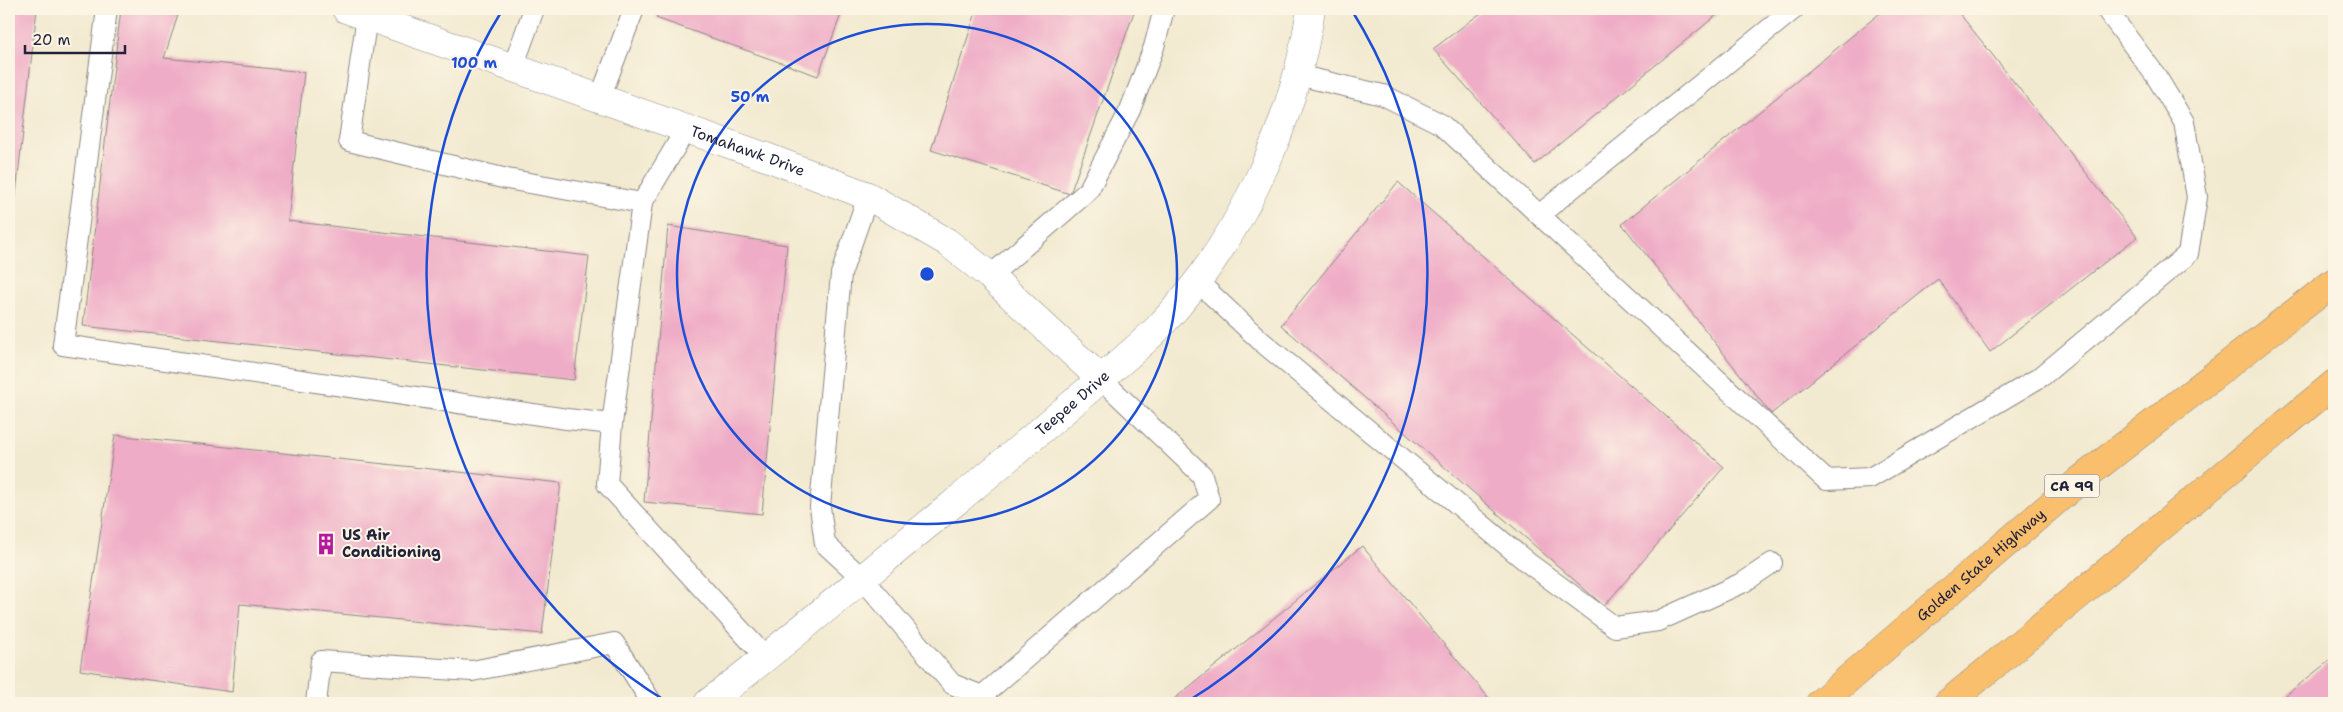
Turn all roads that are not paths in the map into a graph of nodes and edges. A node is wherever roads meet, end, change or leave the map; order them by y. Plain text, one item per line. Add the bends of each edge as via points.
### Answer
1 (107, 9) edge
2 (534, 9) edge
3 (634, 9) edge
4 (1164, 9) edge
5 (1311, 9) edge
6 (1794, 9) edge
7 (2106, 9) edge
8 (357, 12) edge
9 (513, 67) junction
10 (1297, 75) junction
11 (600, 98) junction
12 (686, 129) junction
13 (868, 196) junction
14 (642, 203) junction
15 (1539, 214) junction
16 (990, 276) junction
17 (2333, 279) edge
18 (1197, 281) junction
19 (1101, 379) junction
20 (2334, 384) edge
21 (612, 424) junction
22 (1772, 563) dead end
23 (862, 578) junction
24 (766, 658) junction
25 (316, 703) edge
26 (652, 703) edge
27 (708, 703) edge
28 (1820, 703) edge
29 (1948, 703) edge

1 - 21 lane via 63,345
2 - 9 lane
3 - 11 lane
4 - 16 lane via 1154,48 1130,110 1088,191
5 - 10 street, Teepee Drive
6 - 15 lane
7 - 15 lane via 2156,76 2184,122 2197,197 2188,254 2042,376 1870,478 1826,480
8 - 9 street, Tomahawk Drive
8 - 14 lane via 349,141 507,179
9 - 11 street, Tomahawk Drive
10 - 15 lane via 1383,95 1441,124
10 - 18 street, Teepee Drive via 1288,111 1254,186 1221,249
11 - 12 street, Tomahawk Drive
12 - 13 street, Tomahawk Drive
12 - 14 lane
13 - 16 street, Tomahawk Drive via 947,242
13 - 23 lane via 841,274 820,507 825,544
14 - 21 lane
16 - 19 street, Tomahawk Drive
17 - 28 highway, Golden State Highway / CA 99 via 2079,481
18 - 19 street, Teepee Drive via 1156,330
18 - 22 lane via 1262,342 1504,543 1615,627 1658,621 1744,582
19 - 23 street, Teepee Drive
19 - 23 lane via 1202,475 1209,499 982,696 952,684
20 - 29 highway
21 - 24 lane via 607,484
23 - 24 street, Teepee Drive
24 - 27 street, Teepee Drive
25 - 26 lane via 321,661 472,671 614,643

